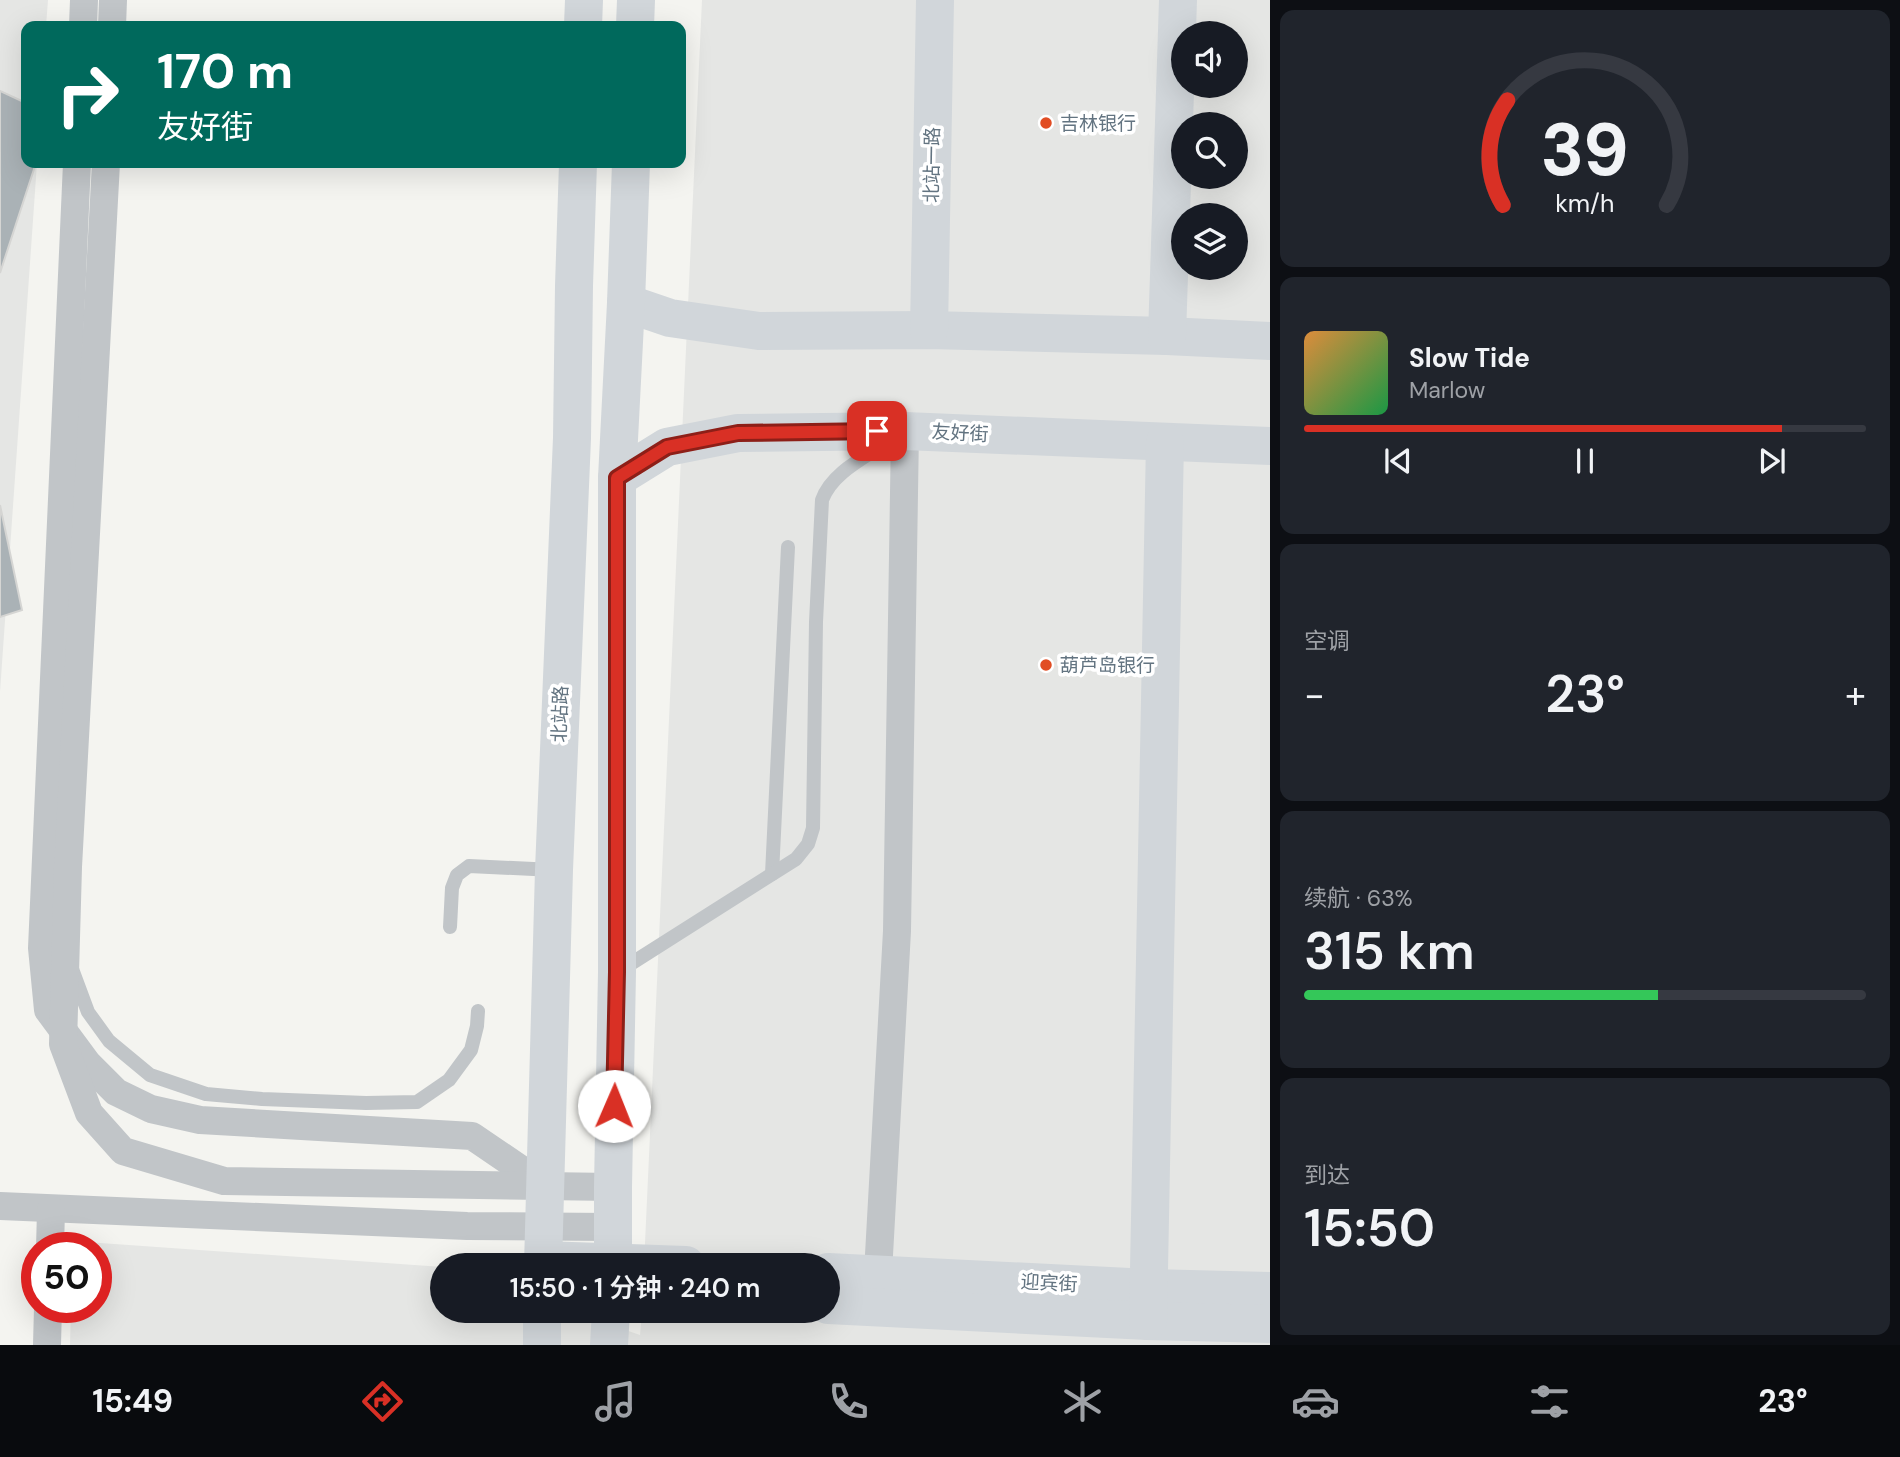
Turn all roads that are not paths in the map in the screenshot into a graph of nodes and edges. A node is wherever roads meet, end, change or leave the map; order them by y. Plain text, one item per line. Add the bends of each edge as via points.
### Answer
1 (84, 0) edge
2 (113, 0) edge
3 (584, 0) edge
4 (636, 0) edge
5 (935, 0) edge
6 (1178, 0) edge
7 (83, 21) edge
8 (111, 21) edge
9 (583, 21) edge
10 (635, 21) edge
11 (77, 168) edge
12 (106, 168) edge
13 (578, 168) edge
14 (631, 168) edge
15 (626, 303) junction
16 (929, 330) junction
17 (1167, 336) junction
18 (1270, 341) edge
19 (905, 431) junction
20 (1165, 442) junction
21 (1270, 446) edge
22 (617, 478) junction
23 (788, 547) dead end
24 (554, 870) junction
25 (772, 874) junction
26 (450, 927) dead end
27 (66, 952) junction
28 (617, 972) junction
29 (478, 1011) dead end
30 (544, 1185) junction
31 (613, 1186) junction
32 (0, 1206) edge
33 (51, 1210) junction
34 (50, 1232) edge
35 (543, 1251) edge
36 (613, 1251) edge
37 (840, 1277) edge
38 (877, 1291) junction
39 (1270, 1291) edge
40 (840, 1302) edge
41 (1149, 1305) junction
42 (48, 1323) edge
43 (542, 1323) edge
44 (610, 1323) edge
45 (1270, 1324) edge
46 (47, 1345) edge
47 (542, 1345) edge
48 (608, 1345) edge

1 - 7 street
2 - 8 street
3 - 9 main road
4 - 10 main road
5 - 16 main road, 北站一路
6 - 17 main road
11 - 30 street via 41,948 48,1010 116,1092 150,1109 200,1120 472,1136
12 - 27 street
13 - 24 main road, 北站路
14 - 15 main road
15 - 16 main road via 670,318 759,331
15 - 22 main road
16 - 17 main road
17 - 18 main road
19 - 20 main road, 友好街
19 - 22 main road, 友好街 via 738,433 667,447
19 - 25 lane via 847,470 822,500 813,828 808,845 796,859
19 - 38 street via 897,931
20 - 21 main road, 友好街
20 - 41 main road
22 - 28 main road
23 - 25 lane
24 - 26 lane via 469,866 457,875 452,888
24 - 30 main road, 北站路
25 - 28 lane
27 - 29 lane via 88,1012 109,1041 150,1075 206,1094 417,1102 449,1080 471,1050
27 - 30 street via 63,1044 89,1113 123,1151 224,1181
28 - 31 main road
30 - 31 street
30 - 35 main road, 北站路
31 - 36 main road
32 - 33 street
33 - 34 street
33 - 35 street via 467,1226
35 - 36 main road
37 - 38 main road, 迎宾街
38 - 40 main road, 迎宾街
38 - 41 main road, 迎宾街
39 - 41 main road, 迎宾街
41 - 45 main road, 迎宾街
42 - 46 street
43 - 47 main road
44 - 48 main road

